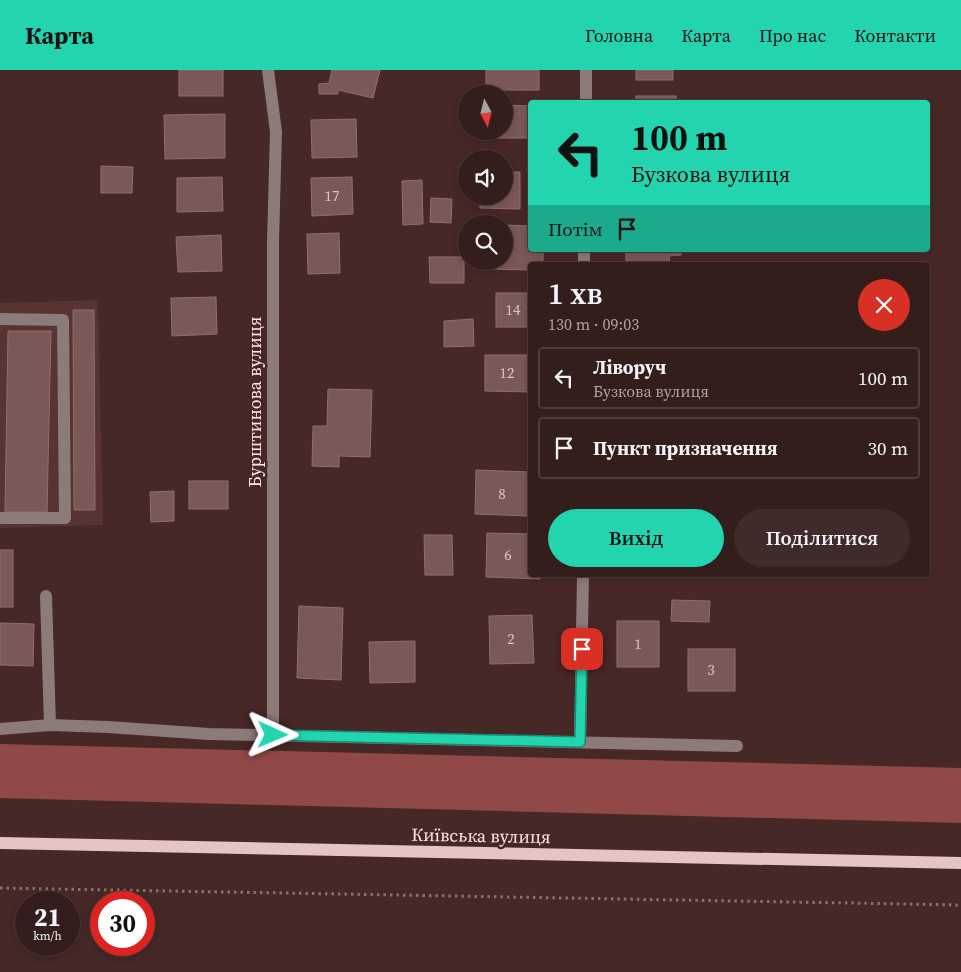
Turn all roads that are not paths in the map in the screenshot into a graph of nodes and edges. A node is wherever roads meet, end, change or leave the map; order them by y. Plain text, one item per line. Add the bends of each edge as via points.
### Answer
1 (268, 70) edge
2 (586, 70) edge
3 (586, 100) edge
4 (0, 319) edge
5 (0, 518) edge
6 (583, 577) edge
7 (46, 596) dead end
8 (50, 725) junction
9 (0, 729) edge
10 (273, 735) junction
11 (580, 742) junction
12 (737, 746) dead end
13 (0, 843) edge
14 (961, 864) edge

1 - 10 street, Бурштинова вулиця via 276,132
2 - 3 street
4 - 5 street via 63,320 65,518
6 - 11 street
7 - 8 street
8 - 9 street
8 - 10 street
10 - 11 street
11 - 12 street
13 - 14 main road, Київська вулиця

